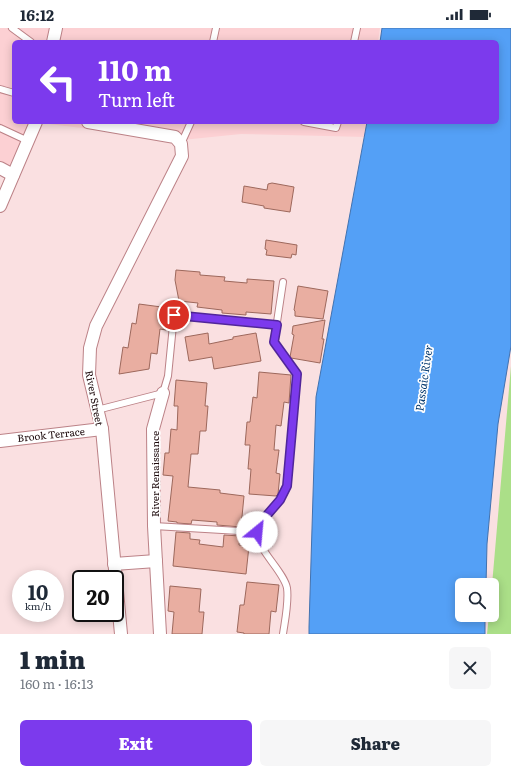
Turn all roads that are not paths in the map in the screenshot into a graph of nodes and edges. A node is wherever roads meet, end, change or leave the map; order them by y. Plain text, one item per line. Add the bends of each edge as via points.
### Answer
1 (12, 28) edge
2 (56, 28) edge
3 (216, 28) edge
4 (357, 28) edge
5 (19, 30) edge
6 (29, 40) edge
7 (53, 40) edge
8 (213, 40) edge
9 (354, 40) edge
10 (0, 89) edge
11 (12, 92) edge
12 (35, 124) edge
13 (98, 124) edge
14 (189, 124) edge
15 (315, 124) edge
16 (337, 124) edge
17 (0, 128) edge
18 (178, 140) junction
19 (28, 141) junction
20 (0, 168) edge
21 (13, 175) junction
22 (0, 206) edge
23 (283, 282) dead end
24 (277, 325) junction
25 (163, 393) junction
26 (97, 410) junction
27 (102, 428) junction
28 (0, 441) edge
29 (154, 526) junction
30 (257, 532) junction
31 (156, 561) junction
32 (114, 564) junction
33 (120, 634) edge
34 (160, 634) edge
35 (283, 634) edge

1 - 5 lane
2 - 7 street
3 - 8 lane
4 - 9 lane
5 - 6 lane
10 - 11 lane
12 - 19 street
13 - 18 street
14 - 18 lane
15 - 16 lane via 336,128
17 - 19 lane
18 - 26 street, River Street via 182,156 96,326 90,348 89,375
19 - 21 street
20 - 21 street
21 - 22 street
23 - 24 lane
24 - 25 lane, River Renaissance via 174,315 168,376
24 - 30 lane via 274,342 297,374 287,486 280,500 261,522
25 - 26 lane
25 - 29 street, River Renaissance via 153,429
26 - 27 street, River Street
27 - 28 street, Brook Terrace
27 - 32 street, River Street
29 - 30 lane
29 - 31 street, River Renaissance
30 - 35 lane via 264,551 287,587
31 - 32 street
31 - 34 street, River Renaissance
32 - 33 street, River Street

